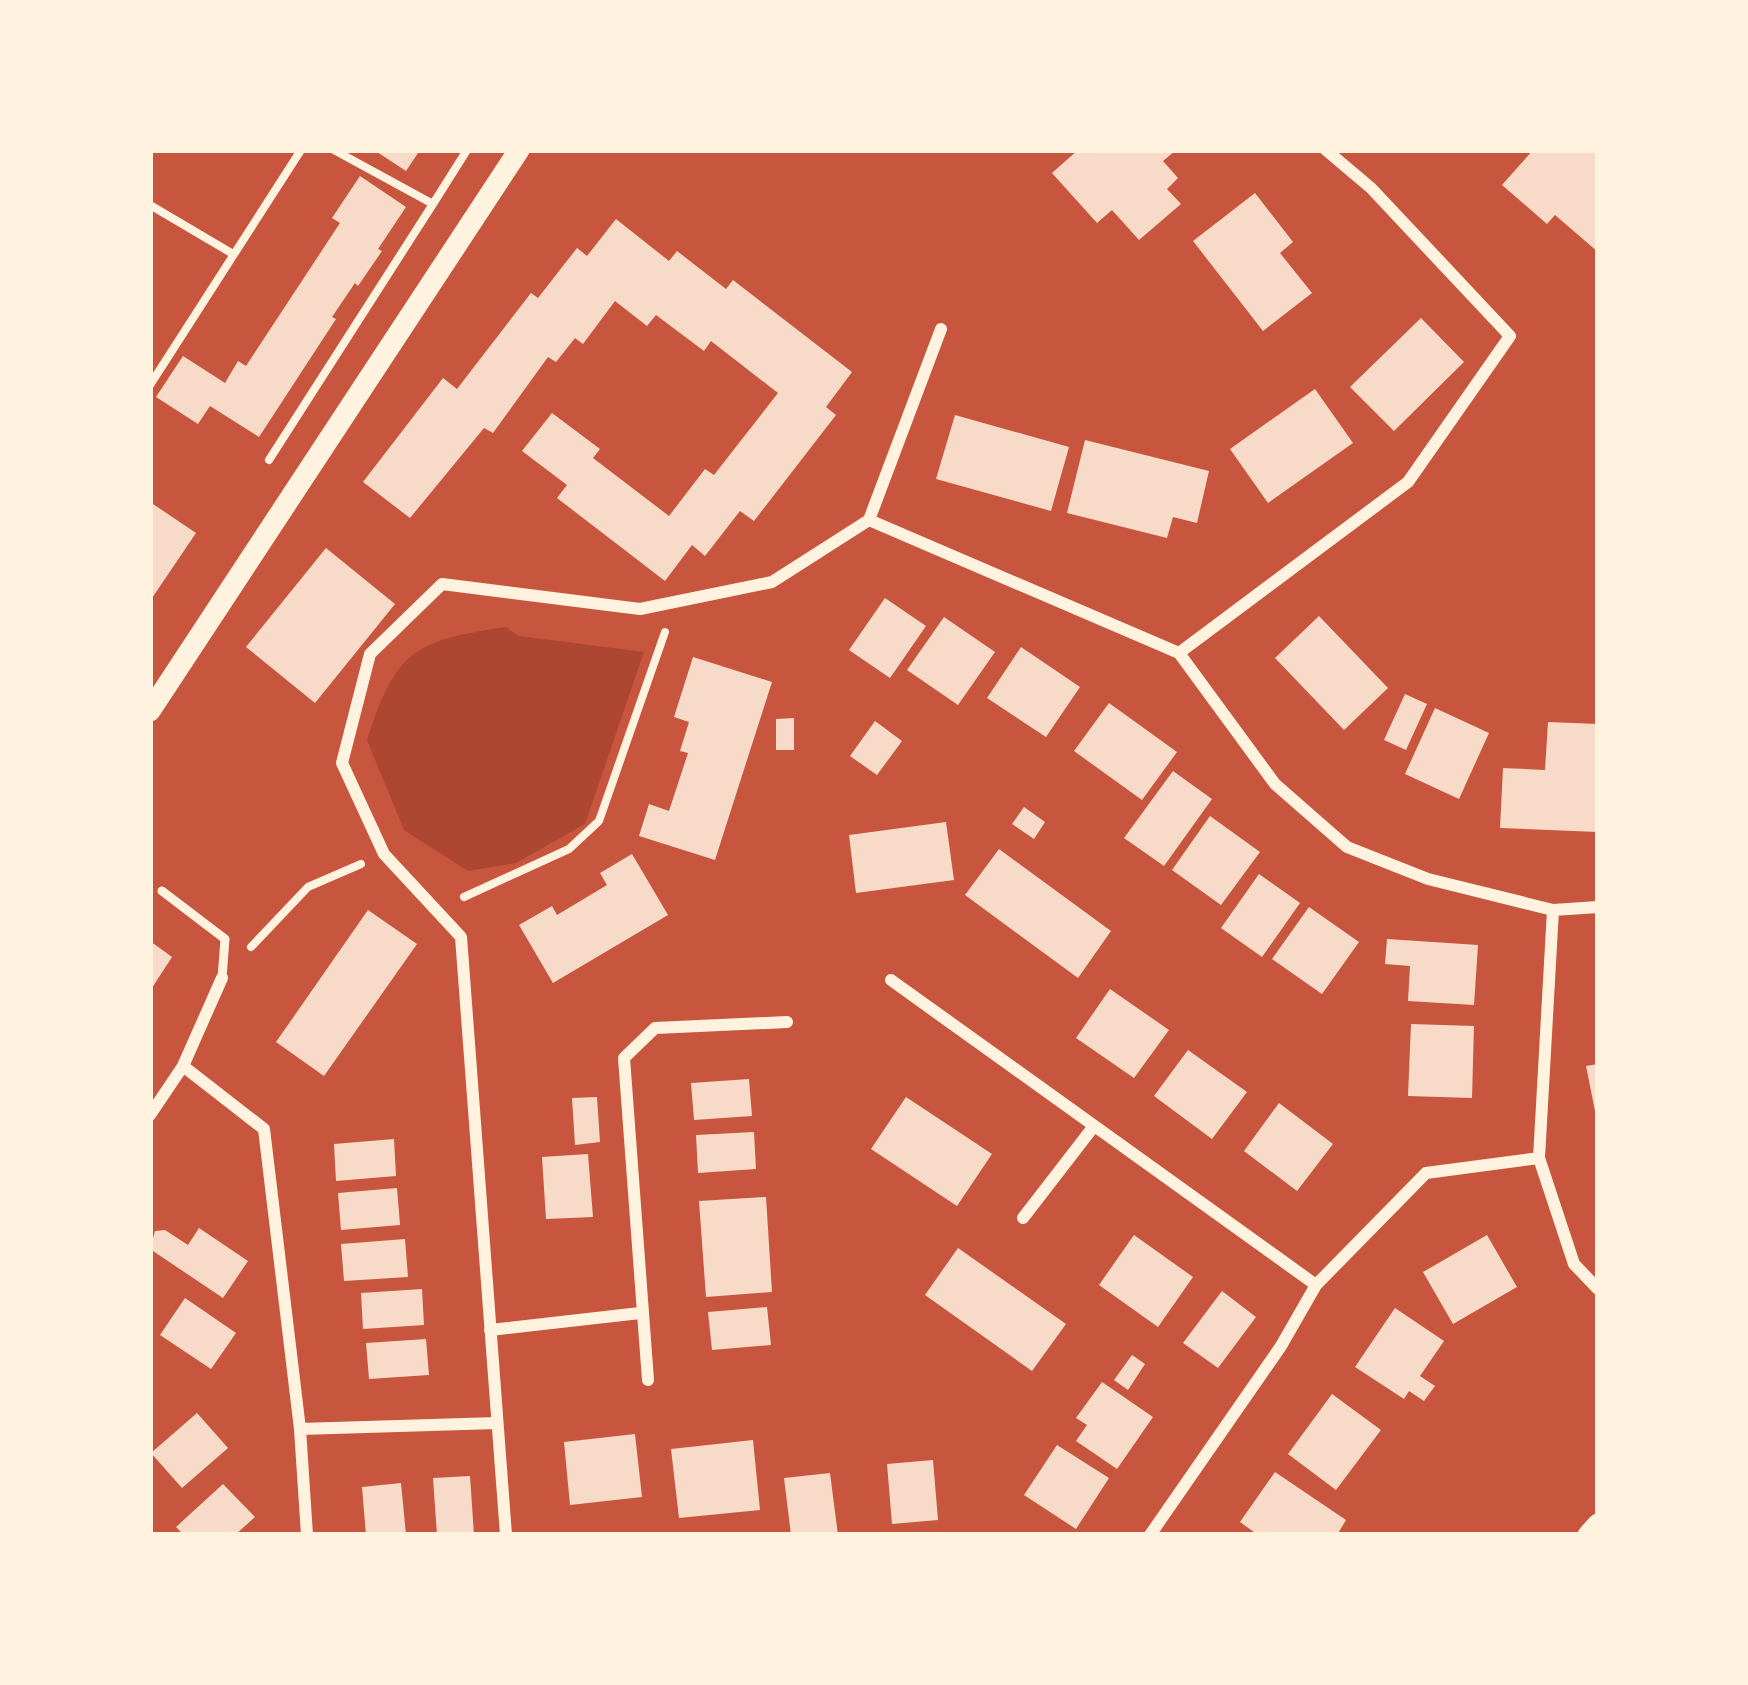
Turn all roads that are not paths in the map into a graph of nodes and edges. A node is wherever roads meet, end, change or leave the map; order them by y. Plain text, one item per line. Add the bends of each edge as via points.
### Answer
1 (519, 150) edge
2 (1326, 150) edge
3 (941, 329) dead end
4 (869, 520) junction
5 (1179, 653) junction
6 (150, 711) edge
7 (162, 891) dead end
8 (1598, 907) edge
9 (1552, 910) junction
10 (222, 977) joint
11 (891, 980) dead end
12 (787, 1022) dead end
13 (183, 1066) junction
14 (150, 1114) edge
15 (1094, 1126) junction
16 (1539, 1158) junction
17 (1023, 1218) dead end
18 (1316, 1285) junction
19 (1598, 1289) edge
20 (640, 1313) junction
21 (490, 1330) junction
22 (648, 1380) dead end
23 (497, 1423) junction
24 (300, 1429) junction
25 (1598, 1524) edge
26 (307, 1535) edge
27 (506, 1535) edge
28 (1150, 1535) edge
29 (1588, 1535) edge

1 - 6 street
2 - 5 street via 1510,337 1408,482
3 - 4 street
4 - 5 street
4 - 21 street via 772,582 640,609 442,584 370,654 342,763 384,854 461,937
5 - 9 street via 1275,784 1346,848 1428,879
7 - 10 lane via 224,939
8 - 9 street
9 - 16 street
10 - 13 street
11 - 15 street
12 - 20 street via 655,1028 624,1058
13 - 14 street
13 - 24 street via 264,1129
15 - 17 street
15 - 18 street
16 - 18 street via 1426,1173
16 - 19 street via 1574,1264
18 - 28 street
20 - 21 street
20 - 22 street
21 - 23 street
23 - 24 street
23 - 27 street
24 - 26 street
25 - 29 street

